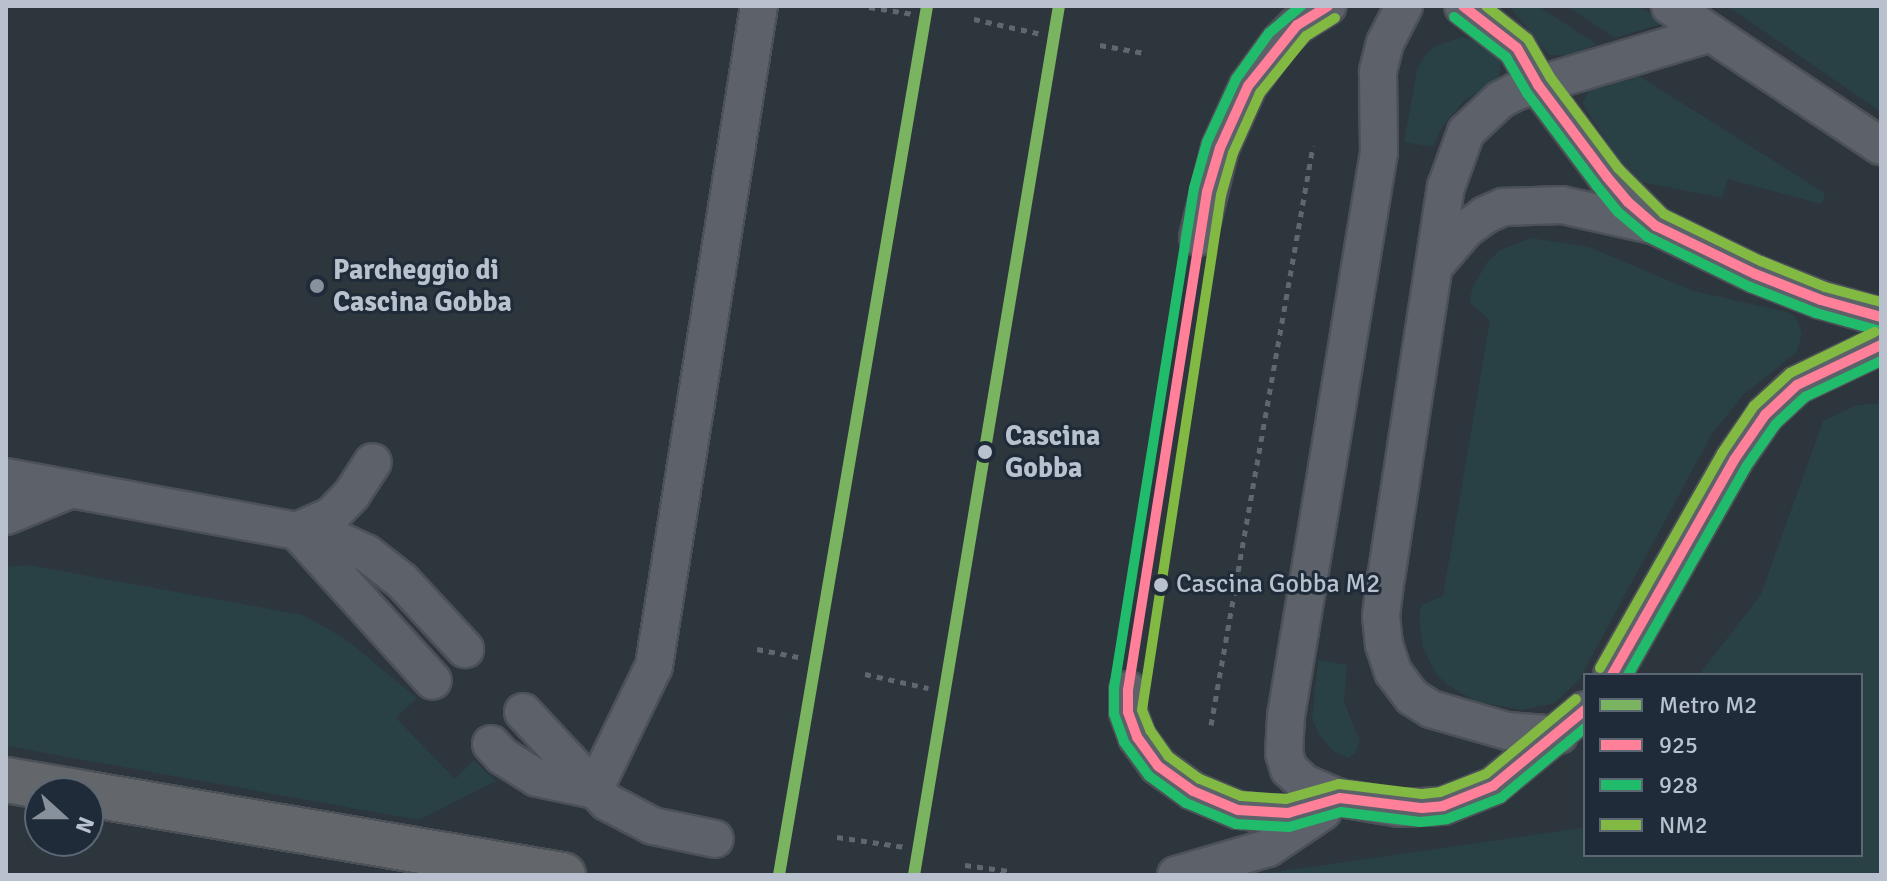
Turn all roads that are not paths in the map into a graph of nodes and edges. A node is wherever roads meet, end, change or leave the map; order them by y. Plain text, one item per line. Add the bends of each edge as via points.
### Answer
1 (759, 6) edge
2 (1328, 6) edge
3 (1404, 6) edge
4 (1463, 6) edge
5 (1670, 6) edge
6 (1711, 33) junction
7 (1538, 85) junction
8 (1881, 146) edge
9 (1656, 226) junction
10 (1198, 237) dead end
11 (1435, 265) junction
12 (1881, 317) edge
13 (1881, 345) edge
14 (373, 462) dead end
15 (6, 477) edge
16 (72, 489) junction
17 (6, 516) edge
18 (297, 531) junction
19 (465, 649) dead end
20 (1613, 673) edge
21 (433, 681) dead end
22 (1128, 690) dead end
23 (523, 712) dead end
24 (1583, 712) edge
25 (1559, 735) junction
26 (491, 744) dead end
27 (594, 790) junction
28 (104, 796) edge
29 (1340, 798) junction
30 (715, 839) dead end
31 (563, 875) edge
32 (1176, 875) edge

1 - 27 lane via 654,666
2 - 10 lane via 1297,25 1248,86 1220,148
3 - 29 lane via 1385,43 1378,72 1379,152 1284,735 1289,769 1304,783
4 - 7 lane via 1517,48
5 - 6 lane
6 - 7 lane
6 - 8 lane
7 - 9 lane via 1621,194
7 - 11 lane via 1500,100 1466,132 1446,187
9 - 11 lane via 1562,205 1503,207 1466,229
9 - 12 lane via 1755,274
11 - 25 lane via 1386,578 1384,645 1393,672 1412,697 1431,709 1507,731
13 - 20 lane via 1797,385 1765,415
14 - 18 lane via 331,516
15 - 16 lane
16 - 17 lane
16 - 18 lane
18 - 19 lane via 342,542 384,565
18 - 21 lane
22 - 29 lane via 1128,712 1137,737 1158,766 1193,791 1238,810 1262,813 1288,813
23 - 27 lane
24 - 25 lane
25 - 29 lane via 1493,786 1443,806 1399,808
26 - 27 lane via 537,778
27 - 30 lane via 653,826
28 - 31 highway
29 - 32 lane via 1268,848

